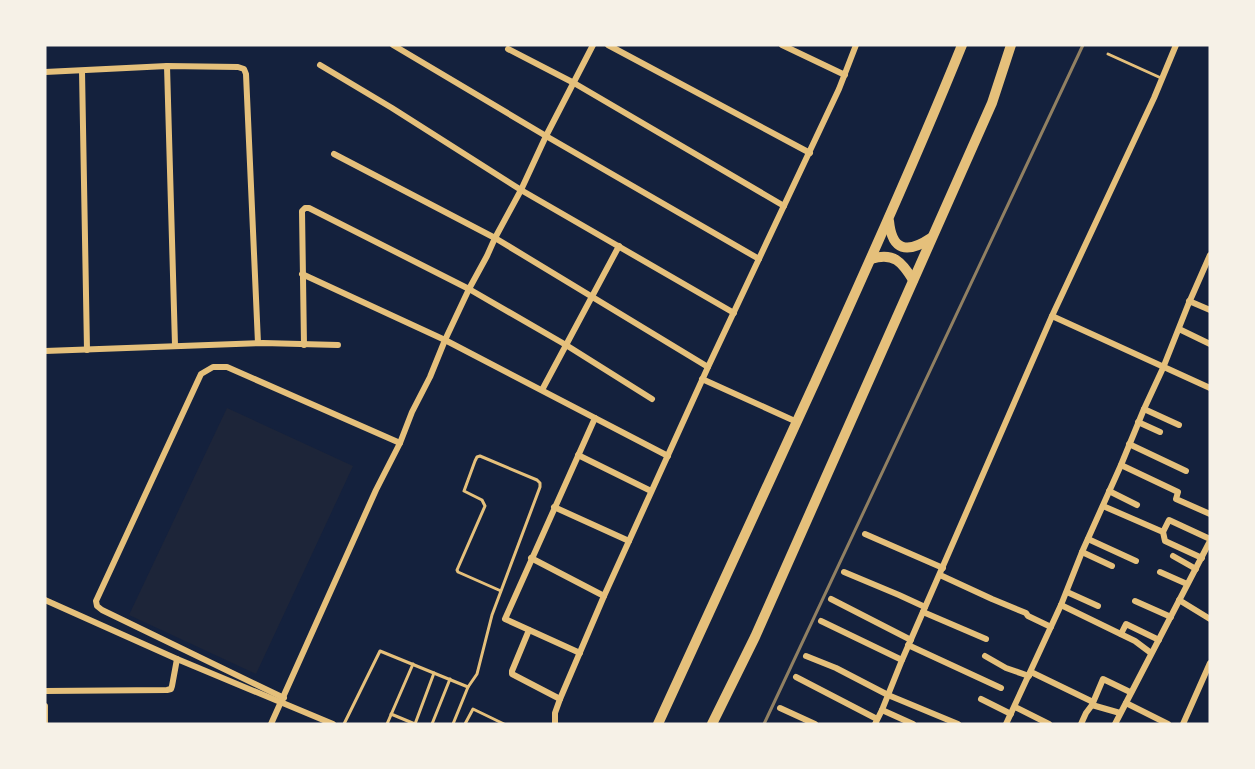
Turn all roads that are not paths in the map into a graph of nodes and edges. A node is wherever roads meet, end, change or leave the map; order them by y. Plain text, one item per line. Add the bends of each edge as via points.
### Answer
1 (393, 45) edge
2 (592, 45) edge
3 (608, 45) edge
4 (782, 45) edge
5 (856, 45) edge
6 (962, 45) edge
7 (1011, 45) edge
8 (1176, 45) edge
9 (508, 49) dead end
10 (1108, 54) dead end
11 (320, 65) dead end
12 (167, 66) junction
13 (82, 71) junction
14 (45, 72) edge
15 (845, 75) junction
16 (1162, 79) junction
17 (574, 83) junction
18 (546, 136) junction
19 (810, 153) junction
20 (334, 154) dead end
21 (521, 190) junction
22 (784, 207) junction
23 (889, 220) junction
24 (495, 238) junction
25 (931, 238) junction
26 (619, 246) junction
27 (1210, 255) edge
28 (759, 259) junction
29 (871, 259) junction
30 (302, 274) junction
31 (913, 280) junction
32 (469, 289) junction
33 (591, 297) junction
34 (1189, 301) junction
35 (1210, 310) edge
36 (734, 313) junction
37 (1052, 316) junction
38 (1179, 329) junction
39 (445, 340) junction
40 (258, 343) junction
41 (1210, 344) edge
42 (175, 345) junction
43 (304, 345) junction
44 (338, 345) dead end
45 (566, 345) junction
46 (87, 350) junction
47 (45, 351) edge
48 (708, 367) junction
49 (1163, 368) junction
50 (702, 379) junction
51 (1210, 388) edge
52 (542, 390) junction
53 (652, 399) dead end
54 (1144, 409) junction
55 (595, 418) junction
56 (797, 422) junction
57 (1138, 423) junction
58 (1179, 425) dead end
59 (1160, 432) dead end
60 (400, 443) junction
61 (1129, 444) junction
62 (578, 455) junction
63 (668, 456) junction
64 (1121, 465) junction
65 (1186, 471) dead end
66 (651, 492) junction
67 (1109, 492) junction
68 (1137, 505) dead end
69 (1103, 506) junction
70 (554, 507) junction
71 (1210, 514) edge
72 (1163, 533) junction
73 (865, 534) dead end
74 (1088, 539) junction
75 (1210, 540) edge
76 (629, 541) junction
77 (1082, 552) junction
78 (1173, 556) dead end
79 (531, 558) junction
80 (1202, 558) junction
81 (1136, 561) dead end
82 (1112, 566) dead end
83 (1196, 569) junction
84 (844, 572) dead end
85 (941, 572) junction
86 (1160, 572) dead end
87 (1187, 584) junction
88 (501, 591) junction
89 (1066, 592) junction
90 (604, 596) junction
91 (45, 600) edge
92 (831, 600) dead end
93 (1179, 600) junction
94 (1135, 601) dead end
95 (1062, 605) junction
96 (1098, 606) dead end
97 (924, 610) junction
98 (1171, 616) junction
99 (1210, 619) edge
100 (821, 621) dead end
101 (1051, 627) junction
102 (529, 630) junction
103 (1121, 634) junction
104 (986, 639) dead end
105 (1159, 640) junction
106 (909, 643) junction
107 (580, 653) junction
108 (1151, 654) junction
109 (806, 656) dead end
110 (985, 656) dead end
111 (177, 659) junction
112 (902, 660) junction
113 (1210, 663) edge
114 (413, 664) junction
115 (434, 673) junction
116 (1030, 674) junction
117 (796, 677) dead end
118 (450, 679) junction
119 (1202, 680) junction
120 (1210, 684) edge
121 (468, 687) junction
122 (1001, 688) dead end
123 (45, 692) edge
124 (1130, 692) junction
125 (888, 695) junction
126 (560, 699) junction
127 (981, 699) dead end
128 (282, 700) junction
129 (1125, 703) junction
130 (1092, 704) junction
131 (45, 706) edge
132 (1015, 707) junction
133 (780, 708) dead end
134 (882, 710) junction
135 (1120, 713) junction
136 (391, 714) junction
137 (1011, 714) junction
138 (876, 722) edge
139 (956, 723) edge
140 (45, 724) edge
141 (271, 724) edge
142 (333, 724) edge
143 (344, 724) edge
144 (387, 724) edge
145 (415, 724) edge
146 (432, 724) edge
147 (453, 724) edge
148 (465, 724) edge
149 (504, 724) edge
150 (555, 724) edge
151 (658, 724) edge
152 (712, 724) edge
153 (815, 724) edge
154 (913, 724) edge
155 (1006, 724) edge
156 (1048, 724) edge
157 (1081, 724) edge
158 (1115, 724) edge
159 (1168, 724) edge
160 (1184, 724) edge

1 - 18 street
2 - 17 street
3 - 19 street
4 - 15 street
5 - 15 street
6 - 23 highway
7 - 25 highway via 992,103
8 - 16 street
9 - 17 street
10 - 16 lane
11 - 21 street
12 - 13 street
12 - 40 street via 238,67 246,74
12 - 42 street
13 - 14 street
13 - 46 street
15 - 19 street
16 - 37 street
17 - 18 street
17 - 22 street
18 - 21 street
18 - 28 street
19 - 22 street
20 - 24 street
21 - 24 street
21 - 26 street
22 - 28 street
23 - 25 highway via 892,238 902,247 917,246
23 - 29 highway
24 - 32 street
24 - 33 street
25 - 31 highway
26 - 33 street
26 - 36 street
27 - 34 street
28 - 36 street
29 - 31 highway via 888,256 904,265
29 - 56 highway
30 - 32 street via 305,207
30 - 39 street
30 - 43 street
31 - 152 highway via 755,637
32 - 39 street
32 - 45 street
33 - 45 street
33 - 48 street
34 - 35 street
34 - 38 street
36 - 48 street
37 - 49 street
37 - 85 street
38 - 41 street
38 - 49 street
39 - 52 street
39 - 60 street
40 - 42 street
40 - 43 street
42 - 46 street
43 - 44 street
45 - 52 street
45 - 53 street
46 - 47 street
48 - 50 street
49 - 51 street
49 - 54 street
50 - 56 street
50 - 63 street
52 - 55 street
54 - 57 street
54 - 58 street
55 - 62 street
55 - 63 street
56 - 151 highway
57 - 59 street
57 - 61 street
60 - 128 street
60 - 128 street via 227,367 213,367 201,374 101,590 96,601 102,610
61 - 64 street
61 - 65 street
62 - 66 street
62 - 70 street
63 - 66 street
64 - 67 street
64 - 71 street via 1178,492 1176,499
66 - 76 street
67 - 68 street
67 - 69 street
69 - 72 street
69 - 74 street
70 - 76 street
70 - 79 street
72 - 75 street via 1169,520
72 - 80 street via 1165,541
73 - 85 street
74 - 77 street
74 - 81 street
75 - 80 street
76 - 90 street
77 - 82 street
77 - 89 street
78 - 83 street
79 - 90 street
79 - 102 street via 505,619
80 - 83 street
83 - 87 street
84 - 97 street
85 - 97 street
85 - 101 street
86 - 87 street
87 - 93 street
88 - 88 lane via 540,483 480,456 464,492 482,500 485,506 457,570
88 - 121 lane via 477,674
89 - 95 street
89 - 96 street
90 - 107 street
91 - 111 street
92 - 106 street
93 - 98 street
93 - 99 street
94 - 98 street
95 - 101 street
95 - 103 street
97 - 104 street
97 - 106 street
98 - 105 street
100 - 112 street
101 - 116 street
102 - 107 street
102 - 126 street via 512,674
103 - 105 street via 1126,624
103 - 108 street
105 - 108 street
106 - 112 street
106 - 122 street
107 - 126 street
108 - 124 street
109 - 125 street
110 - 116 street via 1006,668
111 - 123 street via 171,689
111 - 128 street
112 - 125 street
113 - 119 street
114 - 115 lane
114 - 136 lane
114 - 143 lane via 380,651
115 - 118 lane
115 - 145 lane
116 - 130 street
116 - 132 street
117 - 138 street
118 - 121 lane
118 - 146 lane
119 - 120 street
119 - 160 street
121 - 147 lane
124 - 129 street
124 - 130 street via 1103,679
125 - 134 street
125 - 139 street
126 - 150 street
127 - 137 street
128 - 141 street
128 - 142 street
129 - 135 street
129 - 159 street
130 - 135 street
130 - 157 street
131 - 140 street
132 - 137 street
132 - 156 street
133 - 153 street
134 - 138 street
134 - 154 street
135 - 158 street
136 - 144 lane
136 - 145 lane
137 - 155 street
148 - 149 lane via 473,709

